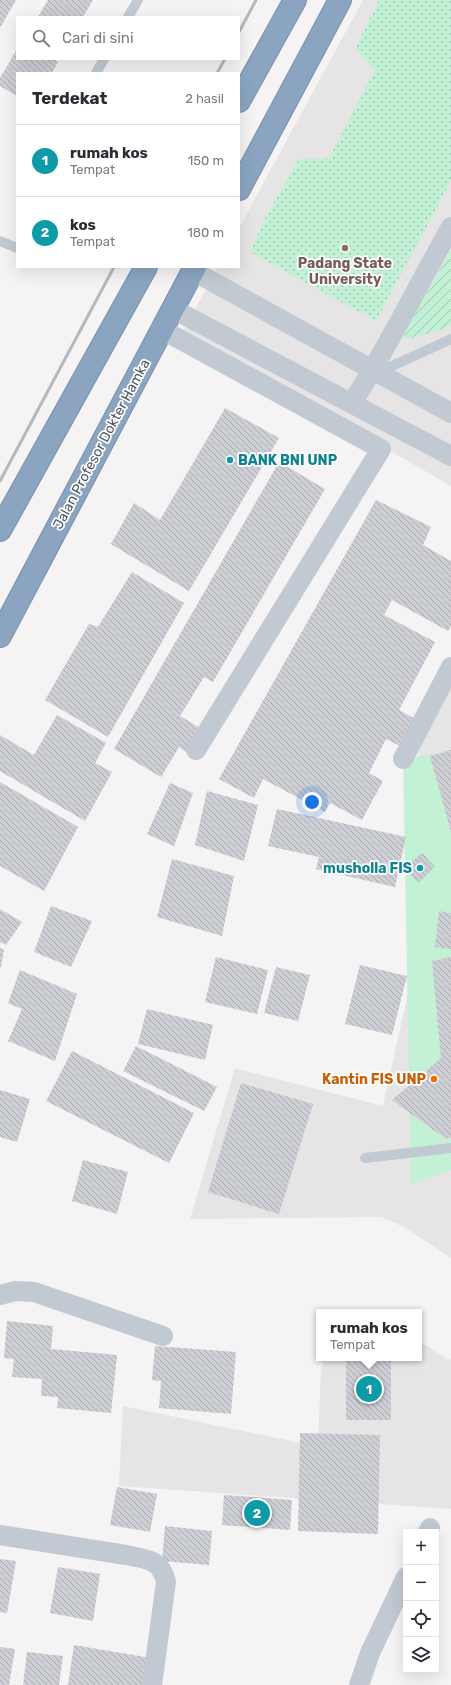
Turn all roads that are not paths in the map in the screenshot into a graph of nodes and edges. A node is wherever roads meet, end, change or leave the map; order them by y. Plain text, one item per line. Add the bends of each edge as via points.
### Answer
1 (138, 0) edge
2 (295, 0) edge
3 (340, 0) edge
4 (129, 16) edge
5 (103, 60) edge
6 (97, 72) edge
7 (240, 99) edge
8 (241, 180) edge
9 (451, 227) edge
10 (0, 241) edge
11 (16, 248) edge
12 (145, 268) edge
13 (194, 269) edge
14 (173, 309) junction
15 (161, 329) junction
16 (451, 339) edge
17 (376, 371) junction
18 (352, 403) junction
19 (451, 413) edge
20 (451, 456) edge
21 (0, 530) edge
22 (3, 625) edge
23 (451, 667) edge
24 (196, 750) dead end
25 (403, 759) dead end
26 (451, 1148) edge
27 (365, 1158) dead end
28 (0, 1295) edge
29 (163, 1336) dead end
30 (0, 1535) edge
31 (403, 1583) edge
32 (152, 1685) edge
33 (359, 1685) edge

1 - 4 lane
2 - 7 highway
3 - 8 highway
5 - 6 lane
9 - 17 street via 387,341
10 - 11 lane
12 - 21 highway
13 - 14 highway, Jalan Profesor Dokter Hamka
13 - 17 street
14 - 15 highway, Jalan Profesor Dokter Hamka
14 - 18 street
15 - 22 highway, Jalan Profesor Dokter Hamka
15 - 24 street via 381,449
16 - 17 lane
17 - 18 street
17 - 19 street
18 - 20 street
23 - 25 street
26 - 27 lane
28 - 29 street via 15,1291 34,1292
30 - 32 street via 143,1558 159,1565 166,1582
31 - 33 street via 370,1653

